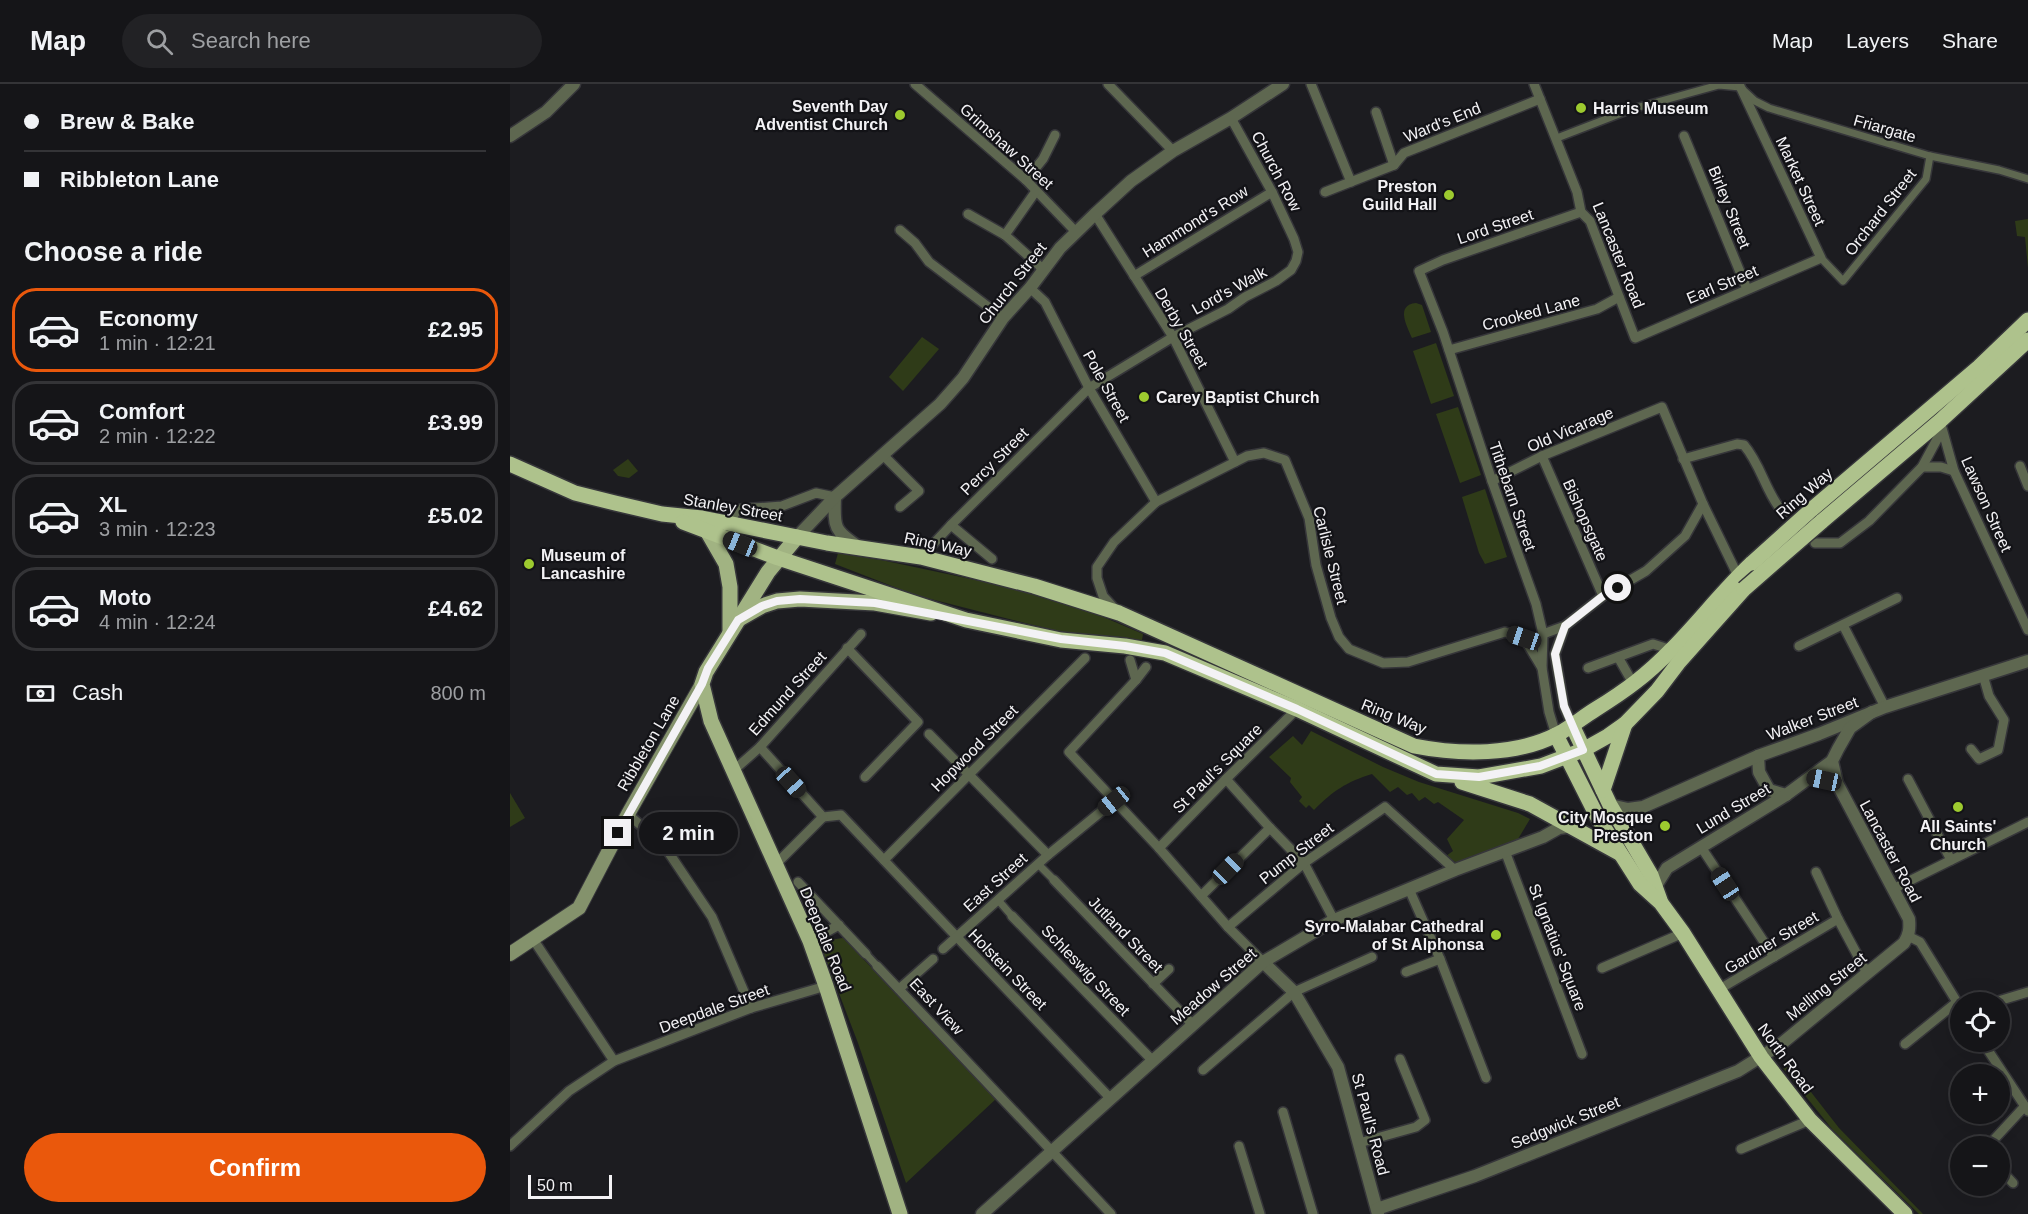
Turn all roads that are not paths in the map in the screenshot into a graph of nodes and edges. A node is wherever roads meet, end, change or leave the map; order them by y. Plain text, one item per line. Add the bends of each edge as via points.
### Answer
1 (574, 84) edge
2 (915, 84) edge
3 (1108, 84) edge
4 (1284, 84) edge
5 (1311, 84) edge
6 (1534, 84) edge
7 (1740, 86) edge
8 (1540, 99) junction
9 (1376, 112) dead end
10 (1231, 118) junction
11 (1055, 135) dead end
12 (510, 136) edge
13 (1684, 136) dead end
14 (1557, 138) junction
15 (1173, 151) junction
16 (1930, 156) junction
17 (1394, 165) junction
18 (2028, 179) edge
19 (1026, 180) junction
20 (1351, 182) junction
21 (1036, 191) junction
22 (1272, 192) junction
23 (1325, 192) dead end
24 (1581, 212) junction
25 (968, 214) dead end
26 (1095, 214) junction
27 (900, 230) dead end
28 (1076, 232) junction
29 (1005, 235) junction
30 (1294, 239) joint
31 (1821, 258) junction
32 (1044, 270) junction
33 (1419, 271) joint
34 (1134, 276) junction
35 (1843, 281) joint
36 (1030, 288) junction
37 (1747, 289) junction
38 (1619, 297) junction
39 (1004, 318) junction
40 (2028, 320) edge
41 (1173, 337) junction
42 (1635, 338) joint
43 (2027, 342) edge
44 (1449, 350) junction
45 (1089, 388) junction
46 (1941, 425) junction
47 (882, 454) junction
48 (1542, 456) junction
49 (1683, 459) junction
50 (1235, 462) junction
51 (510, 464) edge
52 (2020, 466) dead end
53 (1922, 467) junction
54 (1954, 471) junction
55 (1492, 481) junction
56 (2028, 486) edge
57 (835, 497) junction
58 (1156, 502) junction
59 (1703, 504) junction
60 (900, 507) dead end
61 (1781, 510) tunnel mouth
62 (662, 514) junction
63 (729, 524) junction
64 (951, 525) junction
65 (707, 531) junction
66 (798, 537) junction
67 (1815, 543) dead end
68 (861, 548) junction
69 (921, 557) junction
70 (778, 558) junction
71 (992, 560) dead end
72 (1741, 583) junction
73 (1603, 596) junction
74 (1897, 598) dead end
75 (1119, 613) junction
76 (966, 620) junction
77 (1843, 625) junction
78 (734, 626) junction
79 (1565, 626) junction
80 (2028, 630) edge
81 (861, 634) dead end
82 (1543, 634) junction
83 (1799, 646) dead end
84 (847, 648) junction
85 (1672, 650) junction
86 (1618, 657) junction
87 (1085, 658) dead end
88 (1130, 660) dead end
89 (2028, 661) edge
90 (1146, 667) dead end
91 (1542, 668) junction
92 (1588, 668) dead end
93 (1983, 675) junction
94 (1136, 680) junction
95 (702, 684) junction
96 (1634, 685) junction
97 (1885, 707) junction
98 (1297, 709) junction
99 (1872, 712) junction
100 (711, 721) junction
101 (680, 723) junction
102 (1625, 724) junction
103 (1572, 725) junction
104 (929, 734) dead end
105 (1820, 734) junction
106 (1556, 735) junction
107 (760, 747) junction
108 (1838, 749) junction
109 (1971, 749) dead end
110 (1583, 750) junction
111 (1567, 756) junction
112 (1758, 756) junction
113 (1833, 761) junction
114 (734, 770) junction
115 (970, 773) junction
116 (1436, 774) junction
117 (865, 777) dead end
118 (1810, 777) junction
119 (1226, 779) junction
120 (1908, 779) dead end
121 (1837, 783) junction
122 (1603, 790) junction
123 (1786, 795) junction
124 (1114, 801) junction
125 (1610, 805) junction
126 (1542, 810) junction
127 (628, 814) junction
128 (823, 817) junction
129 (2028, 822) edge
130 (1573, 826) junction
131 (1270, 828) junction
132 (1543, 837) junction
133 (1701, 847) junction
134 (1159, 848) junction
135 (1505, 851) junction
136 (1620, 853) junction
137 (1048, 855) junction
138 (884, 860) junction
139 (1951, 860) junction
140 (1304, 863) junction
141 (1038, 864) junction
142 (775, 865) junction
143 (1455, 870) junction
144 (1816, 872) dead end
145 (1054, 880) joint
146 (798, 882) dead end
147 (1655, 887) junction
148 (1409, 889) junction
149 (1893, 889) junction
150 (1201, 896) junction
151 (998, 900) junction
152 (1661, 903) junction
153 (1012, 916) joint
154 (1838, 919) junction
155 (1334, 920) junction
156 (839, 925) junction
157 (1228, 927) junction
158 (1683, 933) junction
159 (1908, 936) junction
160 (956, 938) junction
161 (533, 939) junction
162 (810, 941) junction
163 (943, 949) joint
164 (510, 954) edge
165 (866, 954) joint
166 (1372, 957) dead end
167 (1774, 957) junction
168 (933, 959) joint
169 (1440, 959) junction
170 (1263, 962) junction
171 (877, 966) joint
172 (1602, 968) dead end
173 (1169, 969) dead end
174 (1406, 972) dead end
175 (1867, 973) junction
176 (1154, 984) junction
177 (826, 986) junction
178 (899, 989) junction
179 (1718, 990) junction
180 (1294, 992) junction
181 (1951, 992) edge
182 (2028, 992) edge
183 (2010, 997) edge
184 (751, 1008) junction
185 (1950, 1012) edge
186 (1192, 1024) junction
187 (1905, 1044) dead end
188 (1989, 1052) edge
189 (1582, 1054) dead end
190 (1761, 1057) junction
191 (1400, 1059) dead end
192 (1153, 1060) junction
193 (614, 1061) junction
194 (1203, 1070) dead end
195 (1486, 1078) dead end
196 (1111, 1099) junction
197 (2026, 1109) edge
198 (1283, 1112) dead end
199 (1810, 1120) junction
200 (1998, 1136) edge
201 (1359, 1143) junction
202 (510, 1146) edge
203 (1239, 1146) dead end
204 (1741, 1149) dead end
205 (1053, 1151) junction
206 (2010, 1180) edge
207 (2013, 1183) dead end
208 (1378, 1212) edge
209 (1899, 1212) edge
210 (898, 1213) edge
211 (982, 1214) edge
212 (1111, 1214) edge
213 (1260, 1214) edge
214 (1313, 1214) edge

1 - 12 street via 546,112
2 - 19 street, Grimshaw Street
3 - 15 street
4 - 10 street, Church Street
5 - 20 street
6 - 8 street, Lancaster Road
7 - 14 street via 1719,84 1632,109
7 - 16 street, Friargate via 1769,108
7 - 31 street, Market Street
8 - 14 street, Lancaster Road
8 - 17 street, Ward's End via 1404,153
9 - 17 street
10 - 15 street, Church Street
10 - 22 street, Church Row
11 - 19 street
13 - 37 street, Birley Street
14 - 24 street, Lancaster Road
15 - 26 street, Church Street via 1131,181
16 - 18 street, Friargate
16 - 35 street, Orchard Street via 1926,179
17 - 20 street, Ward's End
19 - 21 street, Grimshaw Street
20 - 23 street, Ward's End
21 - 28 street, Grimshaw Street
21 - 29 street
22 - 30 street, Church Row
22 - 34 street, Hammond's Row
24 - 33 street, Lord Street
24 - 38 street, Lancaster Road via 1590,221
25 - 29 street
26 - 28 street, Church Street
26 - 34 street, Derby Street
27 - 39 street via 929,262
28 - 32 street, Church Street
29 - 32 street
30 - 41 street, Lord's Walk via 1298,252 1288,273
31 - 35 street, Market Street
31 - 37 street, Earl Street
32 - 36 street, Church Street
33 - 44 street, Tithebarn Street
34 - 41 street, Derby Street
36 - 39 street, Church Street
36 - 45 street, Pole Street via 1045,302
37 - 42 street, Earl Street
38 - 42 street, Lancaster Road
38 - 44 street, Crooked Lane via 1597,309
39 - 47 street, Church Street via 940,404
40 - 72 highway, Ring Way, bridge via 1752,563
41 - 45 street, Lord's Walk
41 - 50 street, Derby Street
43 - 46 highway, Ring Way
44 - 55 street, Tithebarn Street
45 - 58 street, Pole Street
45 - 64 street, Percy Street
46 - 53 street
46 - 54 street, Lawson Street
46 - 72 highway, Ring Way, bridge
47 - 57 street, Church Street
47 - 60 street via 919,491
48 - 49 street, Old Vicarage via 1662,406
48 - 55 street, Old Vicarage
48 - 73 street, Bishopsgate
49 - 59 street
49 - 61 street via 1744,445
50 - 58 street, Carlisle Street
50 - 91 street, Carlisle Street via 1264,453 1285,460 1309,518 1316,565 1331,618 1349,649 1383,663 1408,662 1505,632 1524,638
51 - 62 highway, Stanley Street via 576,493
52 - 56 street
53 - 54 street
53 - 67 street via 1847,539 1840,543
54 - 80 street, Lawson Street
55 - 82 street, Tithebarn Street
57 - 63 street via 816,493 782,506 740,509
57 - 66 street, Church Street
57 - 68 street via 838,529
58 - 75 street, Carlisle Street via 1114,542 1097,567 1103,596
59 - 72 street
59 - 73 street via 1685,536 1646,571
62 - 63 highway, Stanley Street
62 - 65 highway, Stanley Street
63 - 66 highway, Stanley Street
64 - 69 street, Percy Street
64 - 71 street
65 - 70 highway, Stanley Street
65 - 78 main road via 726,564
66 - 68 highway, Ring Way
66 - 70 main road, Ribbleton Lane
68 - 69 highway, Ring Way
69 - 75 highway, Ring Way
70 - 76 highway, Ring Way
70 - 78 main road, Ribbleton Lane
72 - 85 highway, Ring Way
72 - 102 highway, Ring Way via 1657,691
73 - 79 street
74 - 77 street
75 - 106 highway, Ring Way via 1414,746 1471,753 1517,747
76 - 78 main road via 875,603 800,599 762,606
76 - 98 highway, Ring Way via 1061,639 1165,653
77 - 83 street
77 - 97 street
78 - 95 main road, Ribbleton Lane
79 - 82 street
79 - 103 street via 1555,654 1564,706
81 - 84 street, Edmund Street
82 - 91 street, Tithebarn Street
84 - 107 street, Edmund Street
84 - 117 street via 918,722
85 - 86 street via 1653,644
85 - 96 highway, Ring Way
86 - 92 street
86 - 96 street
87 - 115 street, Hopwood Street
88 - 94 street
89 - 93 street, Walker Street
90 - 94 street
91 - 106 street, Tithebarn Street
93 - 97 street, Walker Street
93 - 109 street via 1989,696 2004,720 1998,750 1979,759
94 - 124 street via 1069,752
95 - 100 main road, Deepdale Road
95 - 101 main road, Ribbleton Lane
96 - 103 highway, Ring Way
97 - 99 street, Walker Street
98 - 116 highway, Ring Way
98 - 119 street, St Paul's Square
99 - 105 street, Walker Street
99 - 108 street via 1850,728
100 - 101 main road via 696,717
100 - 114 main road, Deepdale Road
101 - 127 main road, Ribbleton Lane
102 - 110 highway, Ring Way
102 - 122 highway, Ring Way
103 - 106 highway, Ring Way
103 - 110 highway, North Road
104 - 115 street
105 - 108 street
105 - 112 street, Walker Street
106 - 111 highway, North Road
107 - 114 street, Edmund Street
107 - 128 street
108 - 113 street
110 - 111 highway, Ring Way
110 - 122 highway, North Road
111 - 116 highway, Ring Way via 1540,766 1479,777
111 - 136 highway, North Road
112 - 123 street via 1759,772 1769,790
112 - 125 street, Walker Street via 1643,807
113 - 118 street, Lund Street
113 - 121 street, Lancaster Road
114 - 142 main road, Deepdale Road
115 - 137 street
115 - 138 street, Hopwood Street
116 - 126 highway
118 - 121 street
118 - 123 street, Lund Street
119 - 131 street
119 - 134 street, St Paul's Square
120 - 139 street
121 - 149 street, Lancaster Road
122 - 125 highway, North Road
123 - 133 street, Lund Street
124 - 134 street, St Paul's Road
124 - 137 street, East Street
125 - 147 highway, North Road
126 - 130 highway
126 - 132 street via 1546,826
127 - 161 main road, Ribbleton Lane via 579,908
127 - 184 street via 665,847 711,917
128 - 138 street, Holstein Street via 841,815
128 - 142 street
129 - 139 street
130 - 132 street, Meadow Street
130 - 136 highway
131 - 140 street
131 - 150 street
132 - 135 street, Meadow Street
133 - 147 street, Lund Street via 1667,868
133 - 167 street
134 - 150 street, St Paul's Road
135 - 143 street, Meadow Street
135 - 189 street, St Ignatius' Square
136 - 152 highway, North Road via 1640,884
137 - 141 street, East Street
138 - 160 street, Holstein Street
139 - 149 street
140 - 143 street, Pump Street via 1384,807
140 - 155 street
140 - 157 street, Pump Street
141 - 145 street, Jutland Street
141 - 151 street, East Street
142 - 162 main road, Deepdale Road
143 - 148 street, Meadow Street
144 - 154 street
145 - 176 street, Jutland Street
146 - 156 street, East View
147 - 152 highway, North Road
148 - 155 street, Meadow Street
148 - 169 street
149 - 159 street, Lancaster Road via 1909,919
150 - 157 street, St Paul's Road
151 - 153 street, Schleswig Street
151 - 160 street, East Street
152 - 158 highway, North Road
153 - 192 street, Schleswig Street
154 - 167 street, Gardner Street
154 - 175 street
155 - 170 street, Meadow Street
156 - 162 street
156 - 165 street, East View
157 - 170 street, St Paul's Road
158 - 172 street
158 - 179 highway, North Road
159 - 175 street, Melling Street
159 - 181 street via 1920,942
160 - 163 street, East Street
160 - 196 street, Holstein Street
161 - 164 main road, Ribbleton Lane
161 - 193 street
162 - 177 main road, Deepdale Road
163 - 168 street, East Street
165 - 171 street, East View
166 - 180 street
167 - 179 street, Gardner Street
168 - 178 street, East Street
169 - 174 street
169 - 195 street
170 - 180 street, St Paul's Road
170 - 186 street, Meadow Street
171 - 178 street, East View
173 - 176 street
175 - 190 street, Melling Street
176 - 186 street, Jutland Street
177 - 184 street, Deepdale Street
177 - 210 main road, Deepdale Road
178 - 205 street, East View
179 - 190 highway, North Road
180 - 194 street
180 - 201 street, St Paul's Road via 1338,1067
182 - 183 street
184 - 193 street, Deepdale Street
185 - 187 street
186 - 192 street, Meadow Street
188 - 197 street
190 - 199 highway, North Road
190 - 208 street, Sedgwick Street via 1727,1076
191 - 201 street via 1425,1120
192 - 196 street, Meadow Street
193 - 202 street, Deepdale Street via 569,1091
196 - 205 street, Meadow Street
197 - 200 street
198 - 214 street
199 - 204 street
199 - 209 highway, North Road via 1868,1175
201 - 208 street, St Paul's Road
203 - 213 street
205 - 211 street, Meadow Street
205 - 212 street, East View
206 - 207 street

